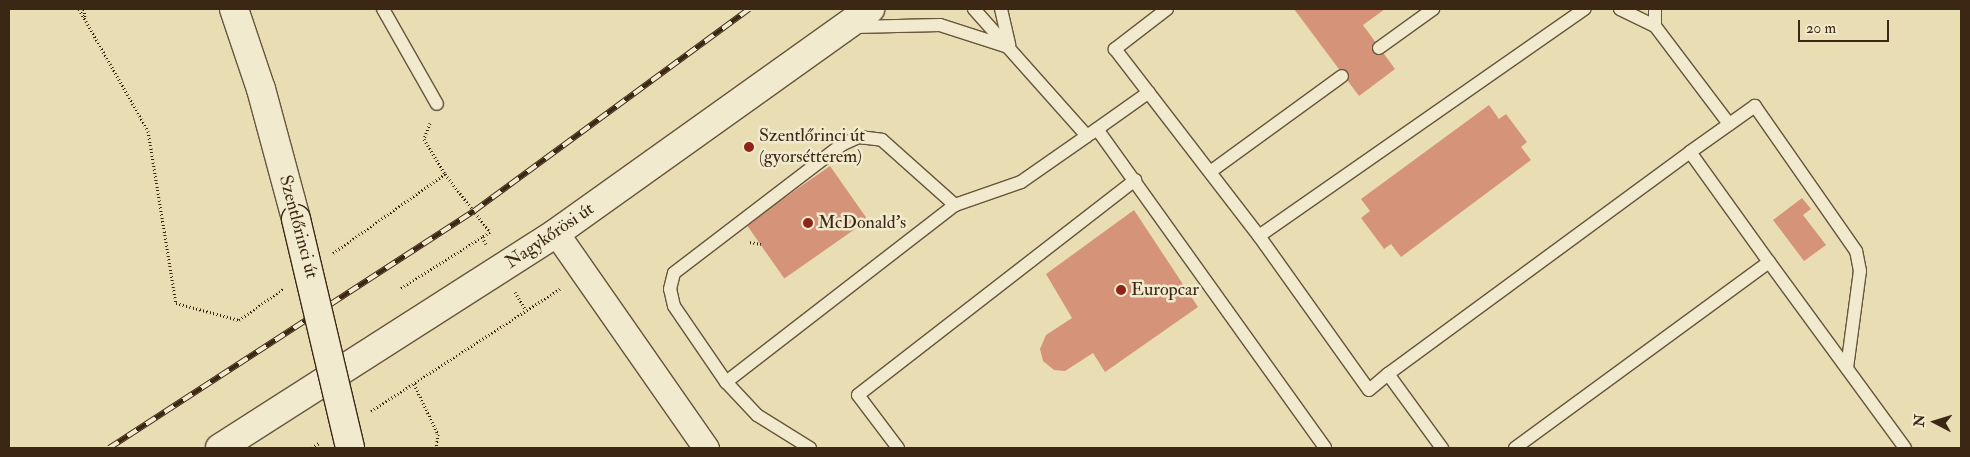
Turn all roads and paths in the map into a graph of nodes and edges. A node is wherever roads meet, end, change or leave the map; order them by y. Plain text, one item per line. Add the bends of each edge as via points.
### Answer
1 (79, 9) edge
2 (84, 9) edge
3 (234, 9) edge
4 (383, 9) edge
5 (870, 9) edge
6 (974, 9) edge
7 (1001, 9) edge
8 (1167, 9) edge
9 (1433, 9) edge
10 (1585, 9) edge
11 (1620, 9) edge
12 (1655, 9) edge
13 (85, 19) junction
14 (1655, 26) junction
15 (844, 27) junction
16 (1009, 48) junction
17 (1380, 48) dead end
18 (1342, 76) dead end
19 (1149, 92) junction
20 (437, 104) joint
21 (1729, 124) junction
22 (1092, 133) junction
23 (1690, 152) junction
24 (1210, 172) junction
25 (445, 174) junction
26 (1135, 180) junction
27 (955, 205) junction
28 (556, 233) junction
29 (1259, 236) junction
30 (482, 237) junction
31 (326, 259) dead end
32 (1769, 262) junction
33 (501, 268) junction
34 (584, 274) junction
35 (286, 287) dead end
36 (402, 288) dead end
37 (526, 310) junction
38 (1846, 368) junction
39 (1388, 374) junction
40 (726, 382) junction
41 (414, 384) junction
42 (367, 414) dead end
43 (339, 443) edge
44 (220, 448) edge
45 (312, 448) edge
46 (436, 448) edge
47 (706, 448) edge
48 (810, 448) edge
49 (898, 448) edge
50 (1325, 448) edge
51 (1442, 448) edge
52 (1516, 448) edge
53 (1905, 448) edge

1 - 13 path
2 - 13 path
3 - 43 main road, Szentlőrinci út, bridge via 262,89 296,219
4 - 20 lane
5 - 15 main road, Nagykőrösi út
6 - 16 lane
7 - 16 lane
8 - 19 lane via 1115,49
9 - 17 lane
10 - 29 lane
11 - 14 lane
12 - 14 lane
13 - 35 path via 148,131 176,303 239,320
14 - 21 lane
15 - 16 lane via 940,25
15 - 28 main road, Nagykőrösi út
16 - 22 lane
18 - 24 lane
19 - 22 lane
19 - 24 lane
20 - 25 path via 424,138
21 - 23 lane
21 - 38 lane via 1755,106 1856,251 1860,271
22 - 26 lane
22 - 27 lane via 1021,182
23 - 32 lane
23 - 39 lane
24 - 29 lane
25 - 30 path via 490,232
25 - 31 path
26 - 49 lane via 858,395
26 - 50 lane
27 - 40 lane
27 - 40 lane via 882,140 859,137 843,144 679,268 670,289 674,306
28 - 33 main road, Nagykőrösi út
28 - 34 street
29 - 39 lane via 1369,390
30 - 33 path
30 - 36 path
32 - 38 lane
32 - 52 lane
33 - 37 path
33 - 44 main road, Nagykőrösi út
34 - 37 path
34 - 47 street
37 - 41 path
38 - 53 lane
39 - 51 lane
40 - 48 lane via 757,415
41 - 42 path
41 - 46 path via 438,434
43 - 45 path

